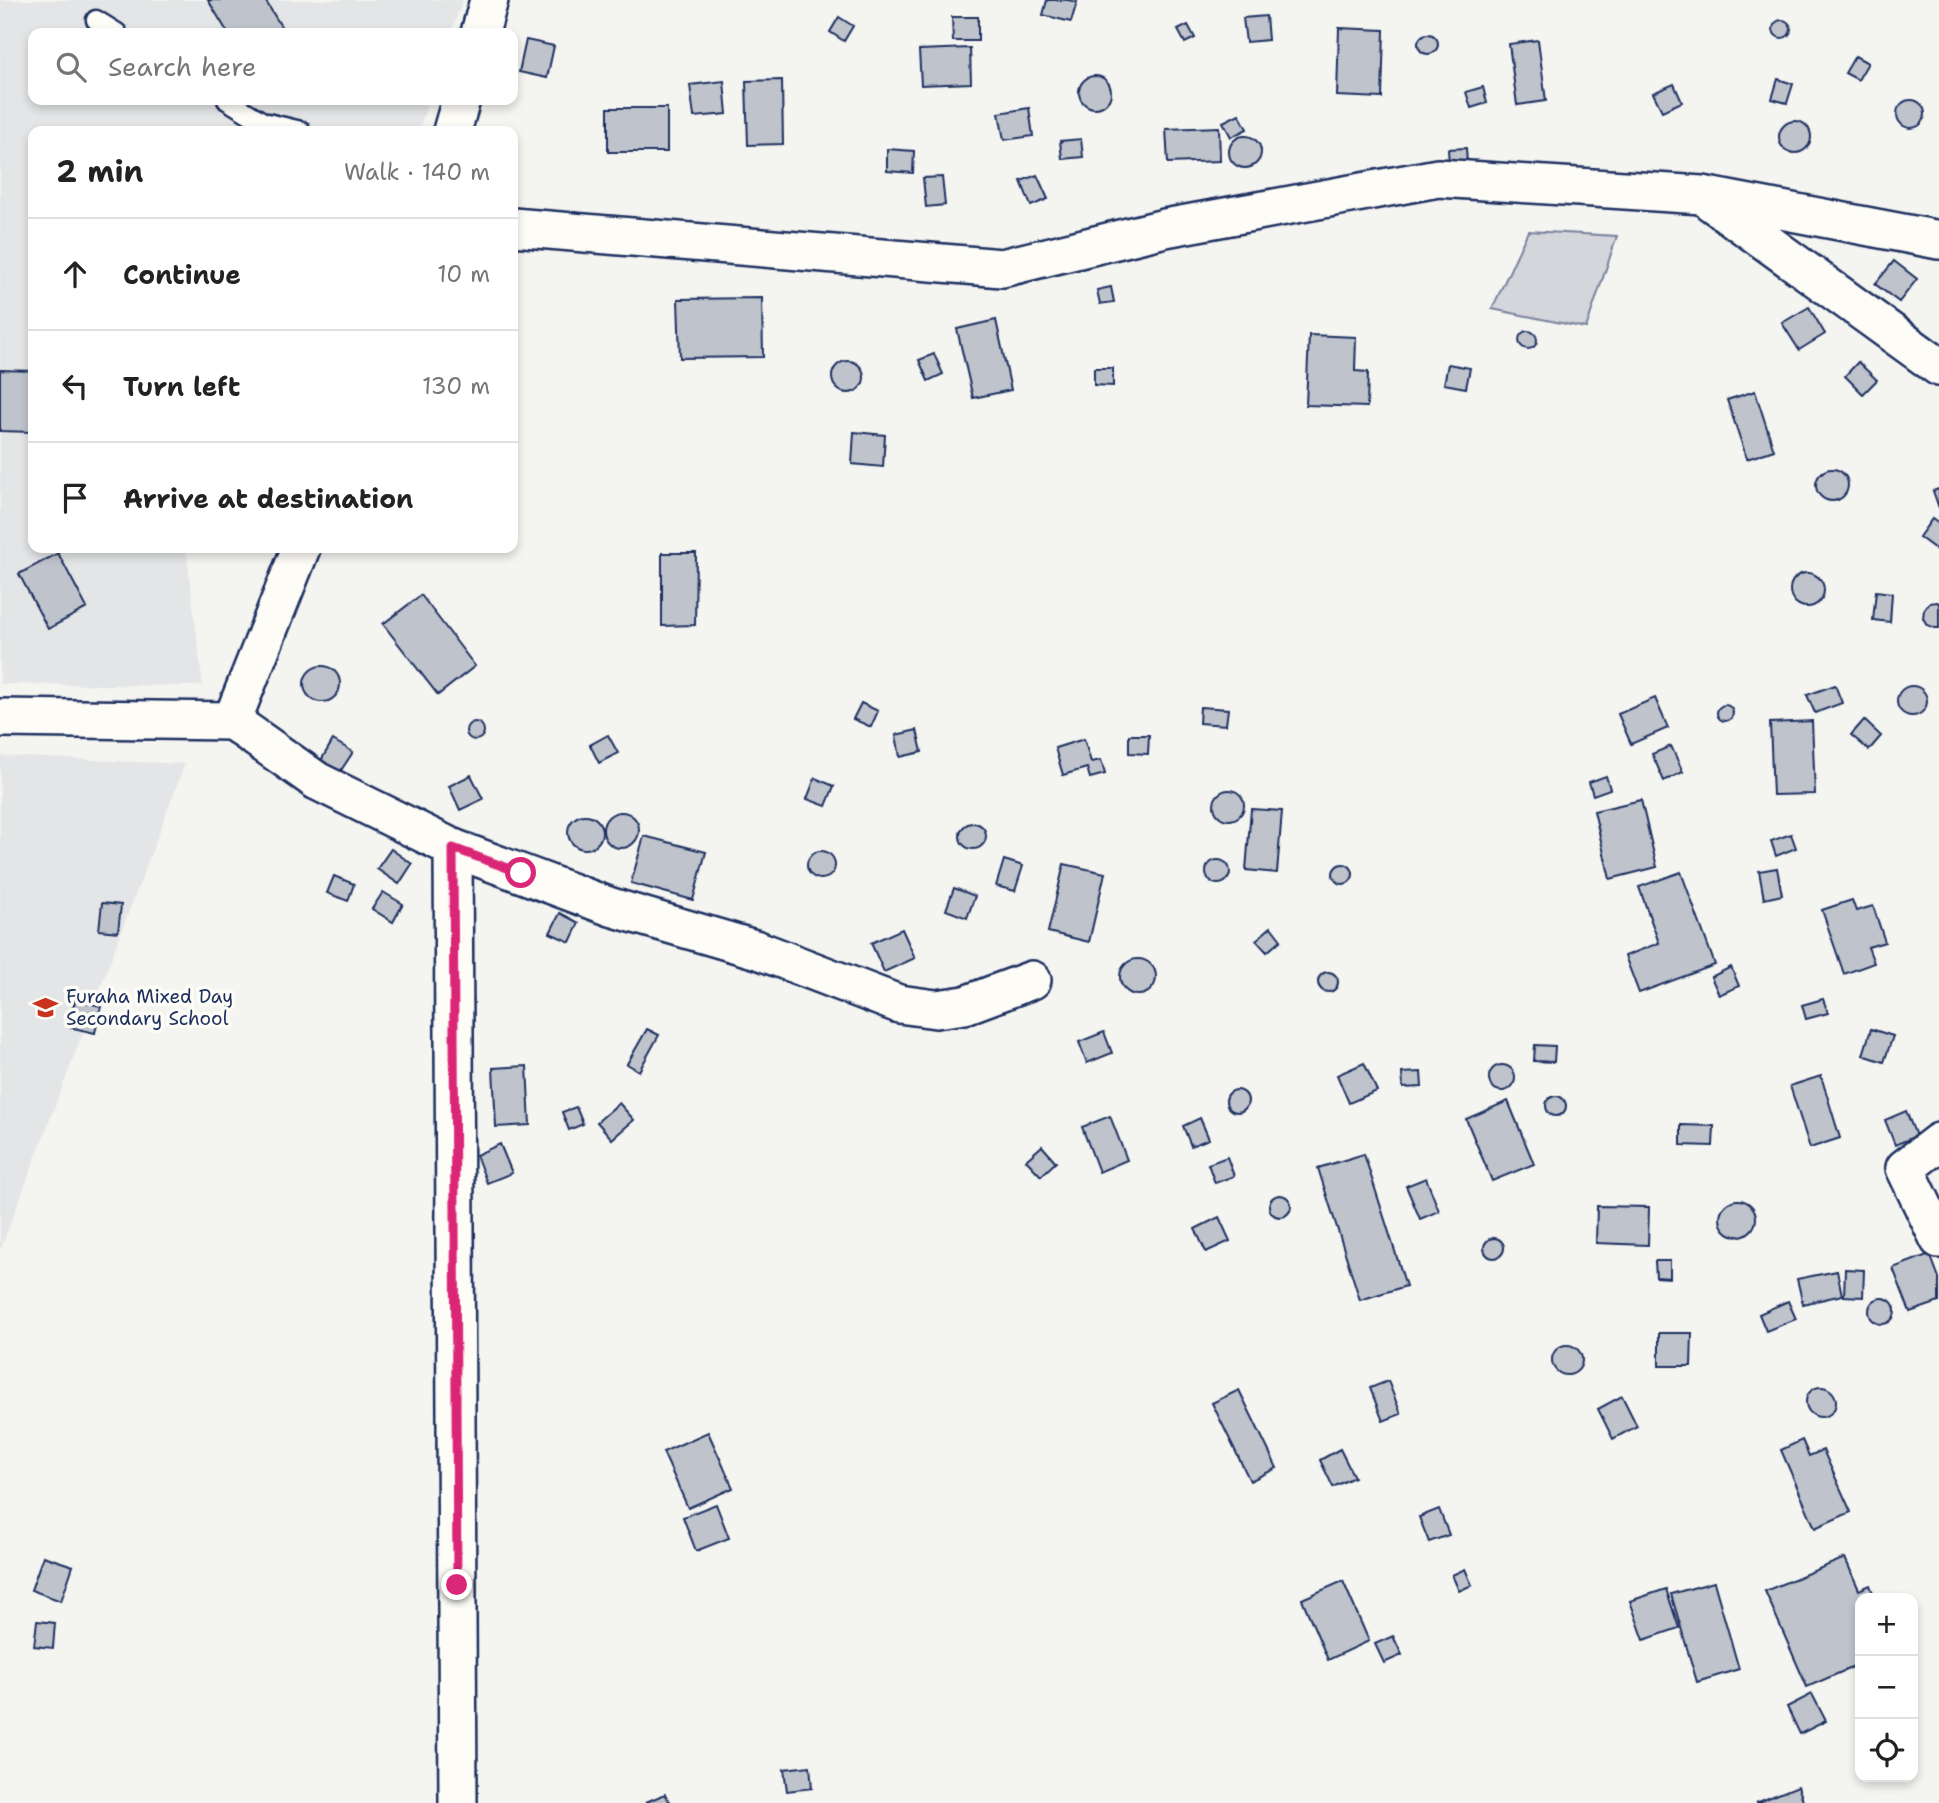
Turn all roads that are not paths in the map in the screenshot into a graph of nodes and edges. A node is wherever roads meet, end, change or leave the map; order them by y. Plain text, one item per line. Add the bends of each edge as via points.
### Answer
1 (489, 0) edge
2 (96, 20) dead end
3 (109, 28) edge
4 (481, 28) edge
5 (235, 105) edge
6 (460, 105) edge
7 (280, 126) edge
8 (454, 126) edge
9 (1702, 195) junction
10 (518, 227) edge
11 (1939, 240) edge
12 (1939, 367) edge
13 (299, 553) edge
14 (0, 718) edge
15 (232, 721) junction
16 (453, 848) junction
17 (1032, 980) dead end
18 (1939, 1142) edge
19 (1939, 1239) edge
20 (458, 1803) edge

1 - 4 street
2 - 3 lane
5 - 7 lane via 263,122
6 - 8 street
9 - 10 street via 1438,178 1165,228 1002,268
9 - 11 street
9 - 12 street
13 - 15 street
14 - 15 street
15 - 16 street via 317,781
16 - 17 street via 611,907 758,950 900,1004 936,1009 965,1004
16 - 20 street
18 - 19 street via 1905,1167

